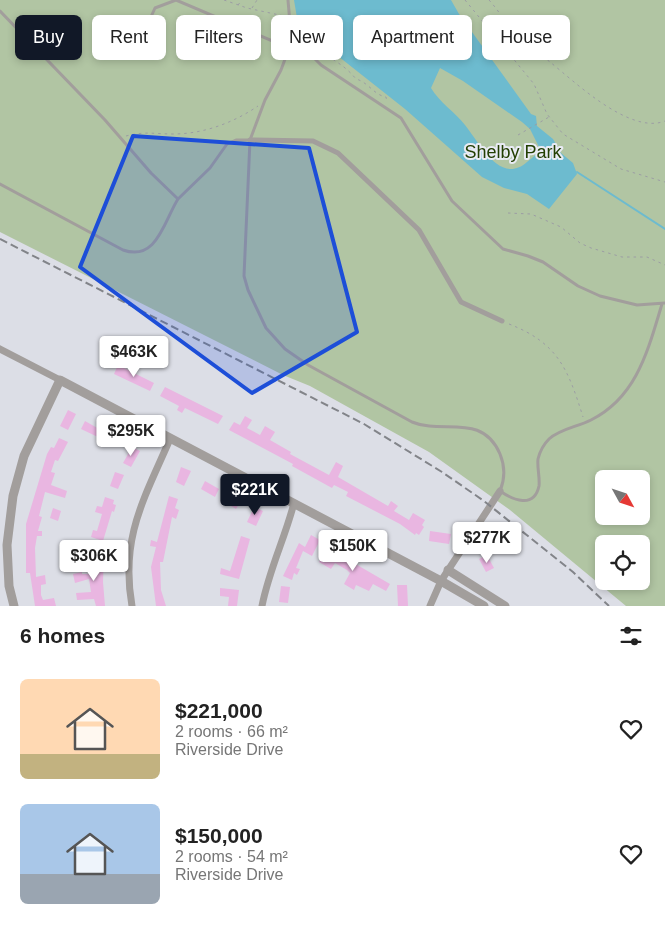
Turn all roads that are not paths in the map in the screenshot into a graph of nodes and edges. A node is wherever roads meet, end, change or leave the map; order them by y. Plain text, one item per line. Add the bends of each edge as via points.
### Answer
1 (176, 0) edge
2 (288, 0) edge
3 (0, 11) edge
4 (152, 15) edge
5 (290, 15) edge
6 (271, 40) edge
7 (285, 60) edge
8 (315, 60) edge
9 (250, 140) junction
10 (0, 184) edge
11 (178, 199) junction
12 (663, 304) edge
13 (502, 321) road end
14 (0, 349) edge
15 (60, 380) junction
16 (170, 439) junction
17 (500, 491) junction
18 (294, 503) junction
19 (448, 570) junction
20 (441, 581) junction
21 (14, 606) edge
22 (132, 606) edge
23 (262, 606) edge
24 (430, 606) edge
25 (484, 606) edge
26 (505, 606) edge

1 - 4 lane via 155,8
1 - 6 lane
2 - 5 lane
3 - 11 lane
7 - 9 lane via 264,100
8 - 12 lane via 401,118 452,201 502,249 543,262 578,286 600,296 637,305
9 - 11 lane via 236,140 225,146 213,166
9 - 13 street via 313,141 338,153 419,230 461,302
9 - 17 lane via 244,276 252,303 266,328 296,358 412,422 429,427 466,427 486,436 497,448 503,464
10 - 11 lane via 132,252 144,250 155,243
12 - 17 lane via 635,380 612,406 555,435 545,444 538,461 538,486 532,498 517,501
14 - 15 street
15 - 16 street
15 - 21 street via 24,456 13,496 7,545 9,586
16 - 18 street
16 - 22 street via 132,529 127,577
17 - 19 street
18 - 20 street
18 - 23 street via 287,531 279,543 266,582
19 - 20 street
19 - 26 street
20 - 24 street
20 - 25 street

